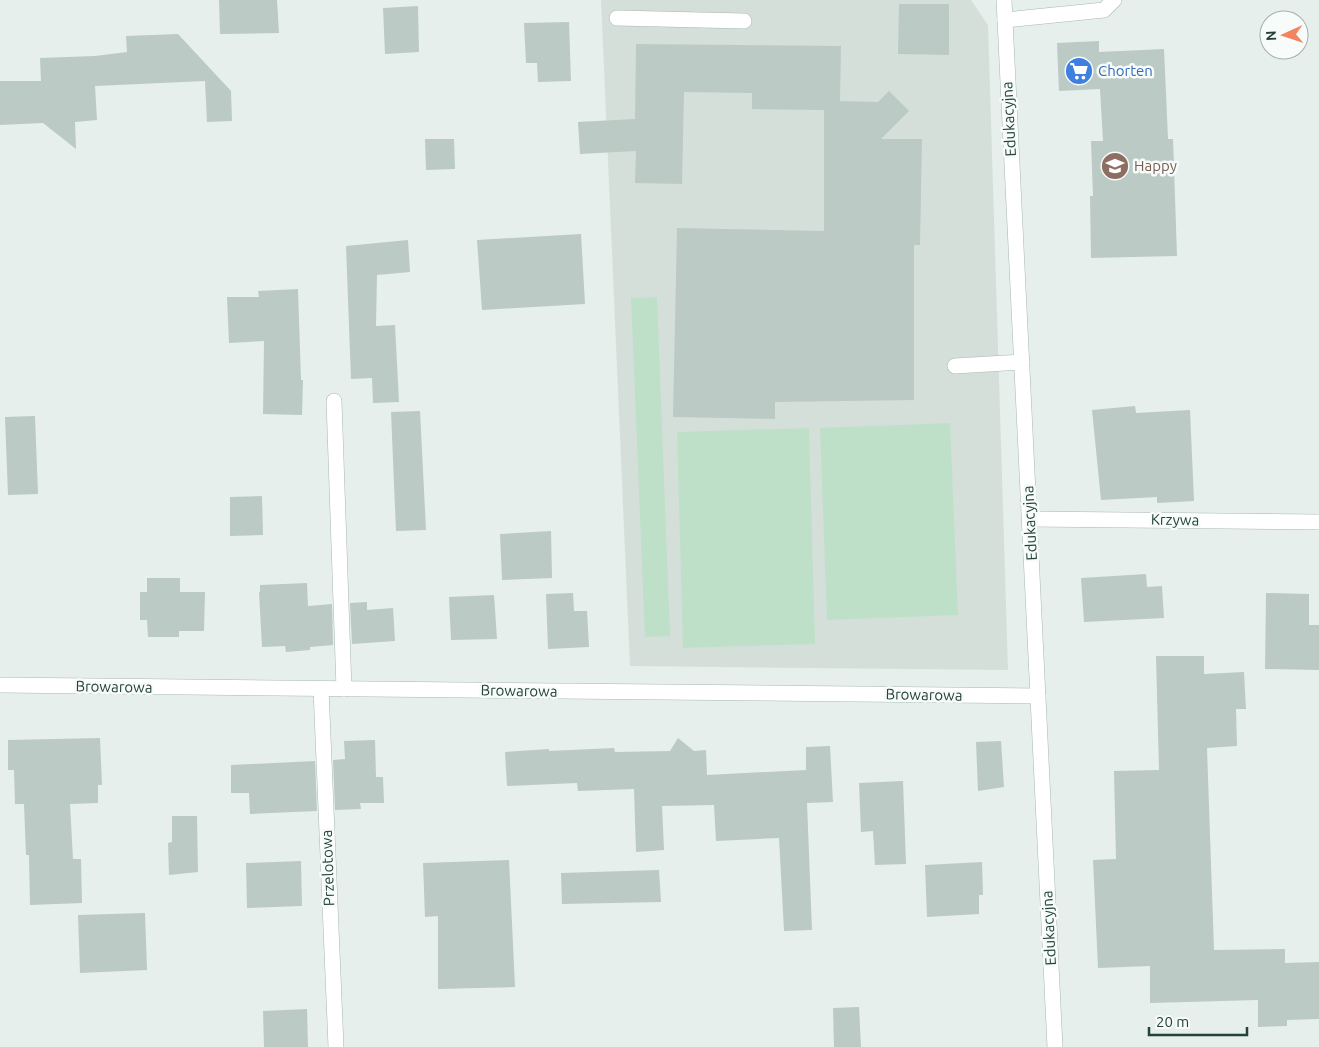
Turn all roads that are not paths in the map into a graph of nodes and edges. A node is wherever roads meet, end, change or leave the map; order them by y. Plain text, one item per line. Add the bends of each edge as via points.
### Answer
1 (1004, 0) edge
2 (1114, 0) edge
3 (617, 18) dead end
4 (1005, 20) junction
5 (744, 21) dead end
6 (1022, 362) junction
7 (955, 366) dead end
8 (334, 401) dead end
9 (1030, 519) junction
10 (1319, 522) edge
11 (0, 686) edge
12 (321, 689) junction
13 (344, 689) junction
14 (1038, 696) junction
15 (336, 1047) edge
16 (1055, 1047) edge

1 - 4 street, Edukacyjna
2 - 4 street via 1104,10
3 - 5 street
4 - 6 street, Edukacyjna
6 - 7 street
6 - 9 street, Edukacyjna
8 - 13 street
9 - 10 street, Krzywa
9 - 14 street, Edukacyjna
11 - 12 street, Browarowa
12 - 13 street, Browarowa
12 - 15 street, Przelotowa
13 - 14 street, Browarowa
14 - 16 street, Edukacyjna

